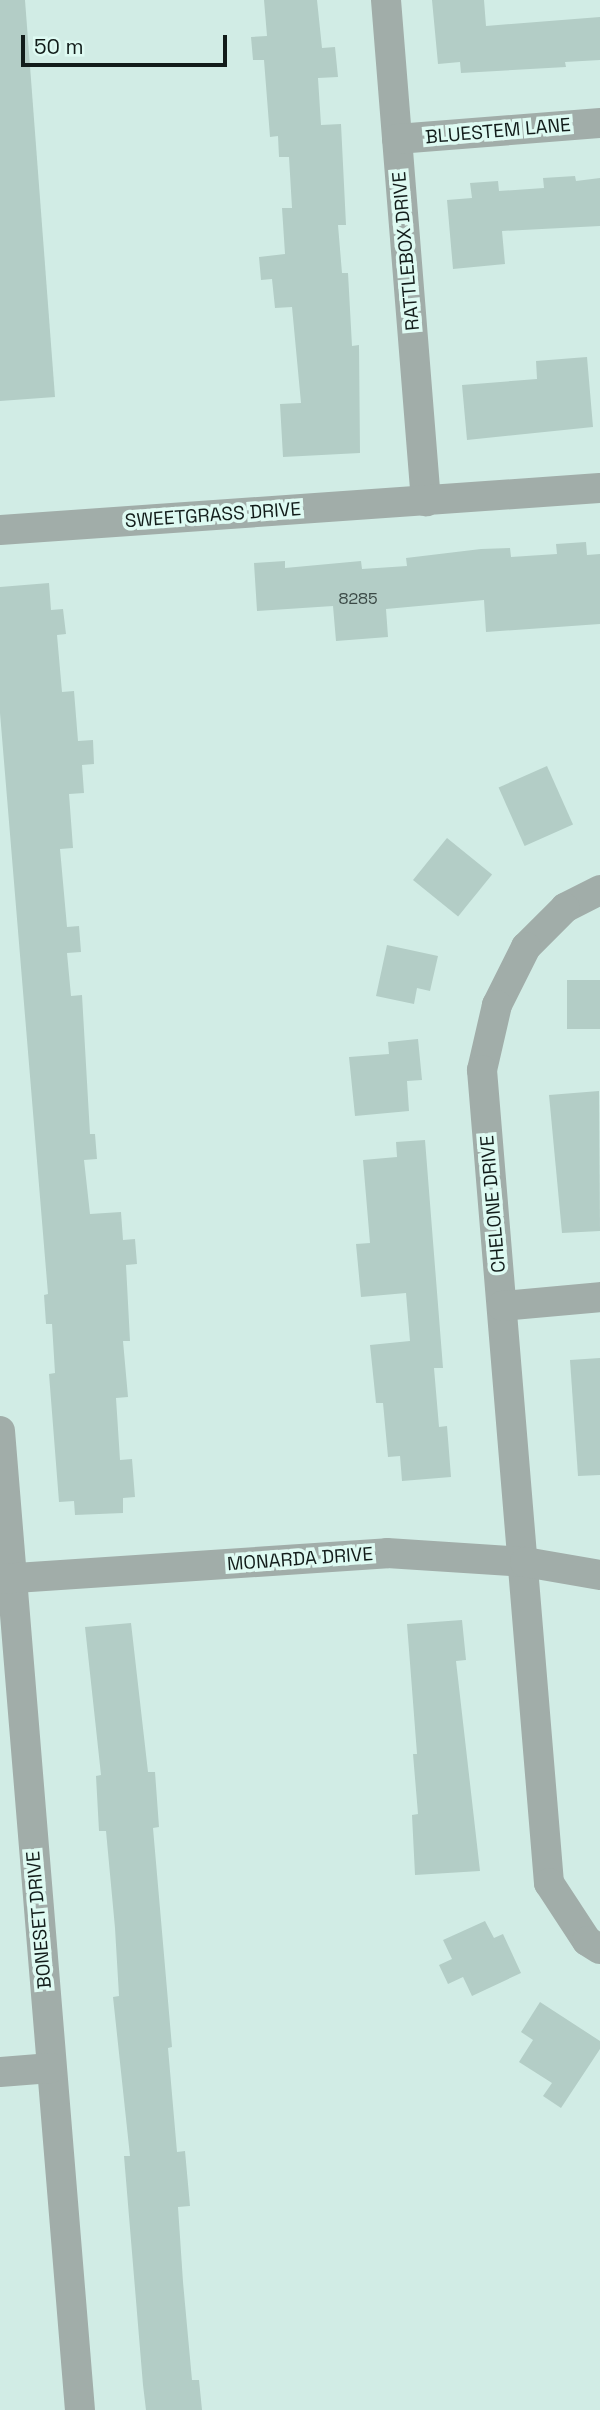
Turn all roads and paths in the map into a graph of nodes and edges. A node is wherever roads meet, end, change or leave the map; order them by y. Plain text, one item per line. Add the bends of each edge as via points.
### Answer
1 (386, 0) edge
2 (600, 123) edge
3 (397, 139) junction
4 (600, 488) edge
5 (426, 501) junction
6 (0, 530) edge
7 (600, 890) edge
8 (600, 1297) edge
9 (502, 1306) junction
10 (0, 1431) edge
11 (525, 1562) junction
12 (600, 1576) edge
13 (6, 1579) edge
14 (600, 1949) edge
15 (51, 2068) junction
16 (0, 2072) edge
17 (80, 2410) edge

1 - 3 street, RATTLEBOX DRIVE
2 - 3 street, BLUESTEM LANE
3 - 5 street, RATTLEBOX DRIVE
4 - 5 street, SWEETGRASS DRIVE
5 - 6 street, SWEETGRASS DRIVE
7 - 9 street, CHELONE DRIVE via 565,908 526,947 497,1006 482,1070
8 - 9 street
9 - 11 street, CHELONE DRIVE
10 - 13 street, BONESET DRIVE
11 - 12 street, MONARDA DRIVE
11 - 13 street, MONARDA DRIVE via 387,1553
11 - 14 street, CHELONE DRIVE via 550,1882 587,1941
13 - 15 street, BONESET DRIVE
15 - 16 street
15 - 17 street, BONESET DRIVE

